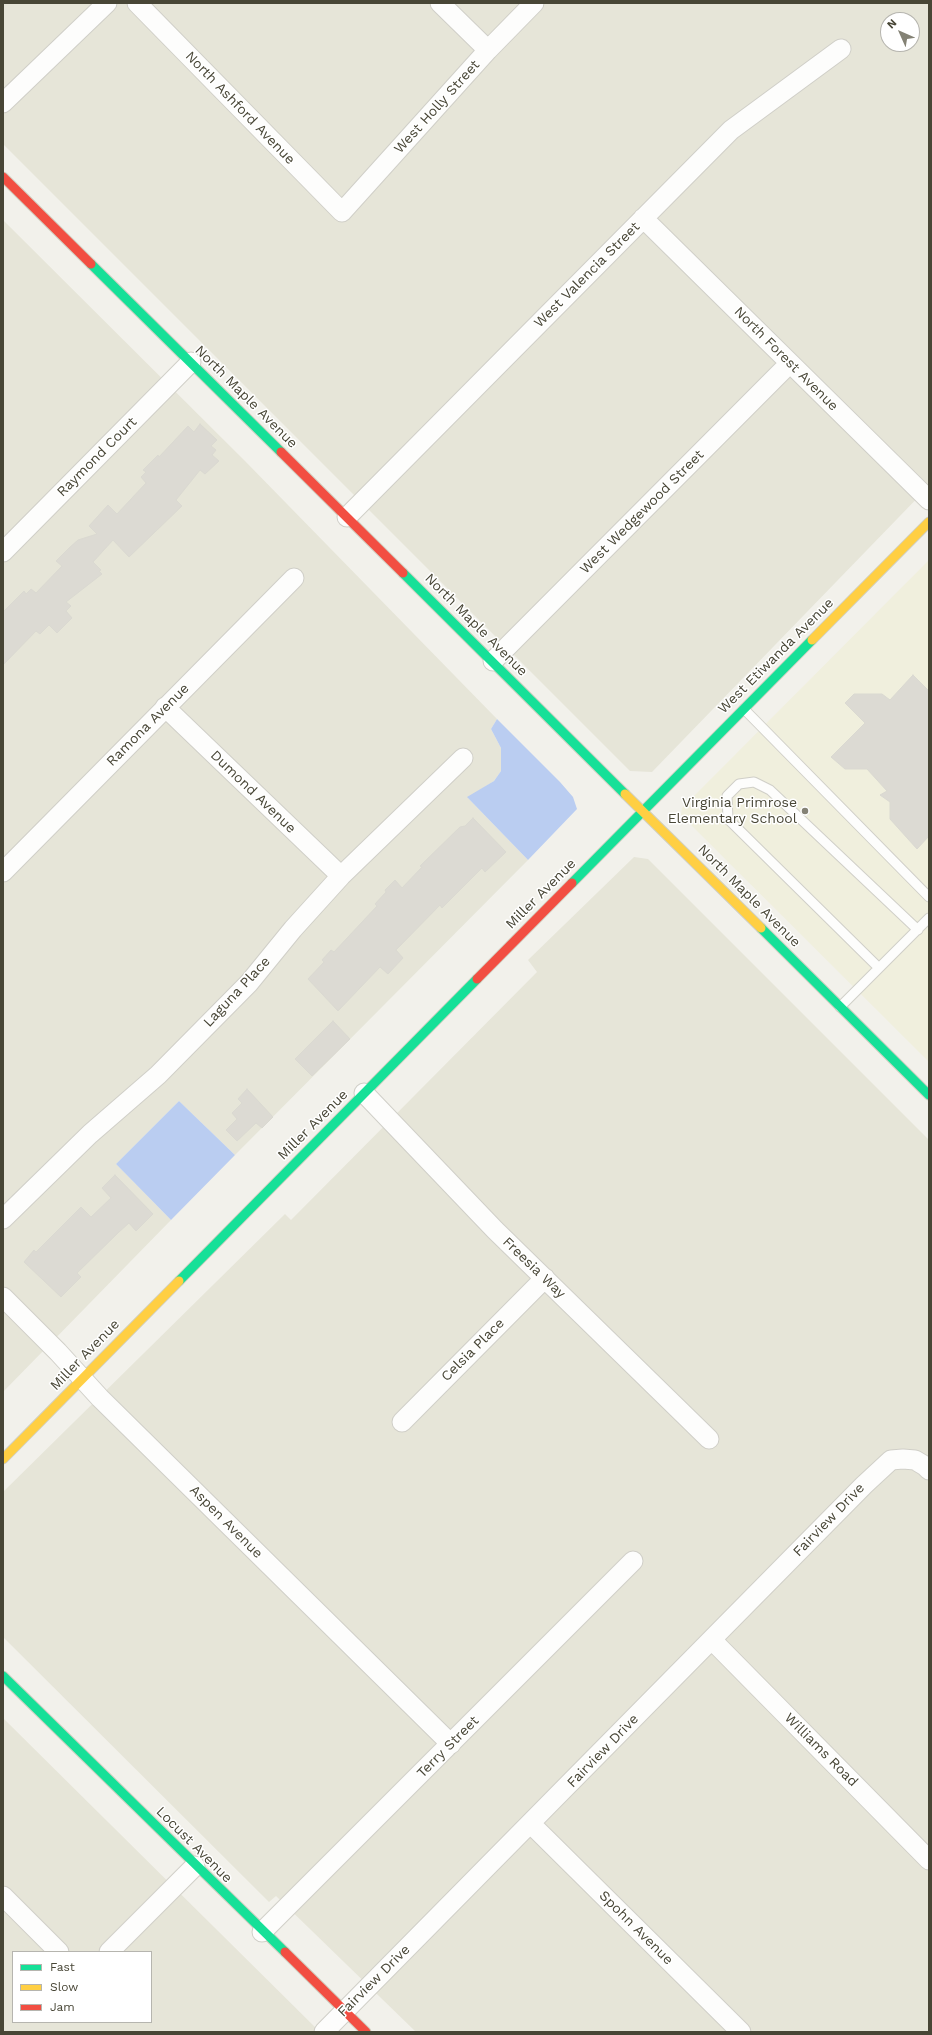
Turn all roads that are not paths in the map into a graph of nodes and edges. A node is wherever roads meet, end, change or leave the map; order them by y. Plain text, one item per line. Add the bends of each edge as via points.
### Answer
1 (107, 3) edge
2 (137, 3) edge
3 (440, 3) edge
4 (534, 3) edge
5 (841, 49) dead end
6 (488, 50) junction
7 (3, 103) edge
8 (3, 177) edge
9 (342, 212) joint
10 (643, 218) junction
11 (191, 362) junction
12 (790, 362) junction
13 (929, 500) edge
14 (347, 517) junction
15 (929, 522) edge
16 (3, 552) edge
17 (294, 578) dead end
18 (493, 661) junction
19 (166, 707) junction
20 (744, 709) junction
21 (463, 758) dead end
22 (643, 810) junction
23 (3, 872) edge
24 (341, 876) junction
25 (929, 897) edge
26 (929, 918) edge
27 (918, 930) junction
28 (878, 967) junction
29 (840, 1007) junction
30 (364, 1093) junction
31 (929, 1095) edge
32 (3, 1219) edge
33 (545, 1278) junction
34 (3, 1297) edge
35 (82, 1379) junction
36 (45, 1416) junction
37 (402, 1422) dead end
38 (9, 1439) dead end
39 (709, 1439) dead end
40 (3, 1459) edge
41 (929, 1470) edge
42 (633, 1561) dead end
43 (712, 1640) junction
44 (3, 1676) edge
45 (451, 1744) junction
46 (531, 1824) junction
47 (929, 1860) edge
48 (195, 1866) junction
49 (3, 1896) edge
50 (262, 1932) junction
51 (58, 1951) edge
52 (110, 1951) edge
53 (344, 2011) junction
54 (324, 2032) edge
55 (366, 2032) edge
56 (741, 2032) edge

1 - 7 street
2 - 9 street, North Ashford Avenue
3 - 6 street
4 - 6 street, West Holly Street
5 - 10 street, West Valencia Street via 731,130
6 - 9 street, West Holly Street
8 - 11 street, North Maple Avenue
10 - 12 street, North Forest Avenue
10 - 14 street, West Valencia Street
11 - 14 street, North Maple Avenue
11 - 16 street, Raymond Court
12 - 13 street, North Forest Avenue
12 - 18 street, West Wedgewood Street
14 - 18 street, North Maple Avenue
15 - 20 street, West Etiwanda Avenue
17 - 19 street, Ramona Avenue
18 - 22 street, North Maple Avenue
19 - 23 street, Ramona Avenue
19 - 24 street, Dumond Avenue
20 - 22 street, West Etiwanda Avenue
20 - 25 lane
21 - 24 street, Laguna Place
22 - 29 street, North Maple Avenue
22 - 30 street, Miller Avenue
24 - 32 street, Laguna Place via 293,929 249,984 158,1075 90,1134
26 - 27 lane
27 - 28 lane
27 - 28 lane via 770,790 754,782 739,784 727,796 728,819
28 - 29 lane
29 - 31 street, North Maple Avenue
30 - 33 street, Freesia Way via 495,1230
30 - 35 street, Miller Avenue
33 - 37 street, Celsia Place
33 - 39 street, Freesia Way
34 - 35 street, Aspen Avenue
35 - 36 street, Miller Avenue
35 - 45 street, Aspen Avenue
36 - 38 street
36 - 40 street, Miller Avenue
41 - 43 street, Fairview Drive via 914,1460 891,1460
42 - 45 street, Terry Street
43 - 46 street, Fairview Drive
43 - 47 street, Williams Road
44 - 48 street, Locust Avenue
45 - 50 street, Terry Street
46 - 53 street, Fairview Drive
46 - 56 street, Spohn Avenue
48 - 50 street, Locust Avenue
48 - 52 street
49 - 51 street
50 - 53 street, Locust Avenue
53 - 54 street, Fairview Drive
53 - 55 street, Locust Avenue

